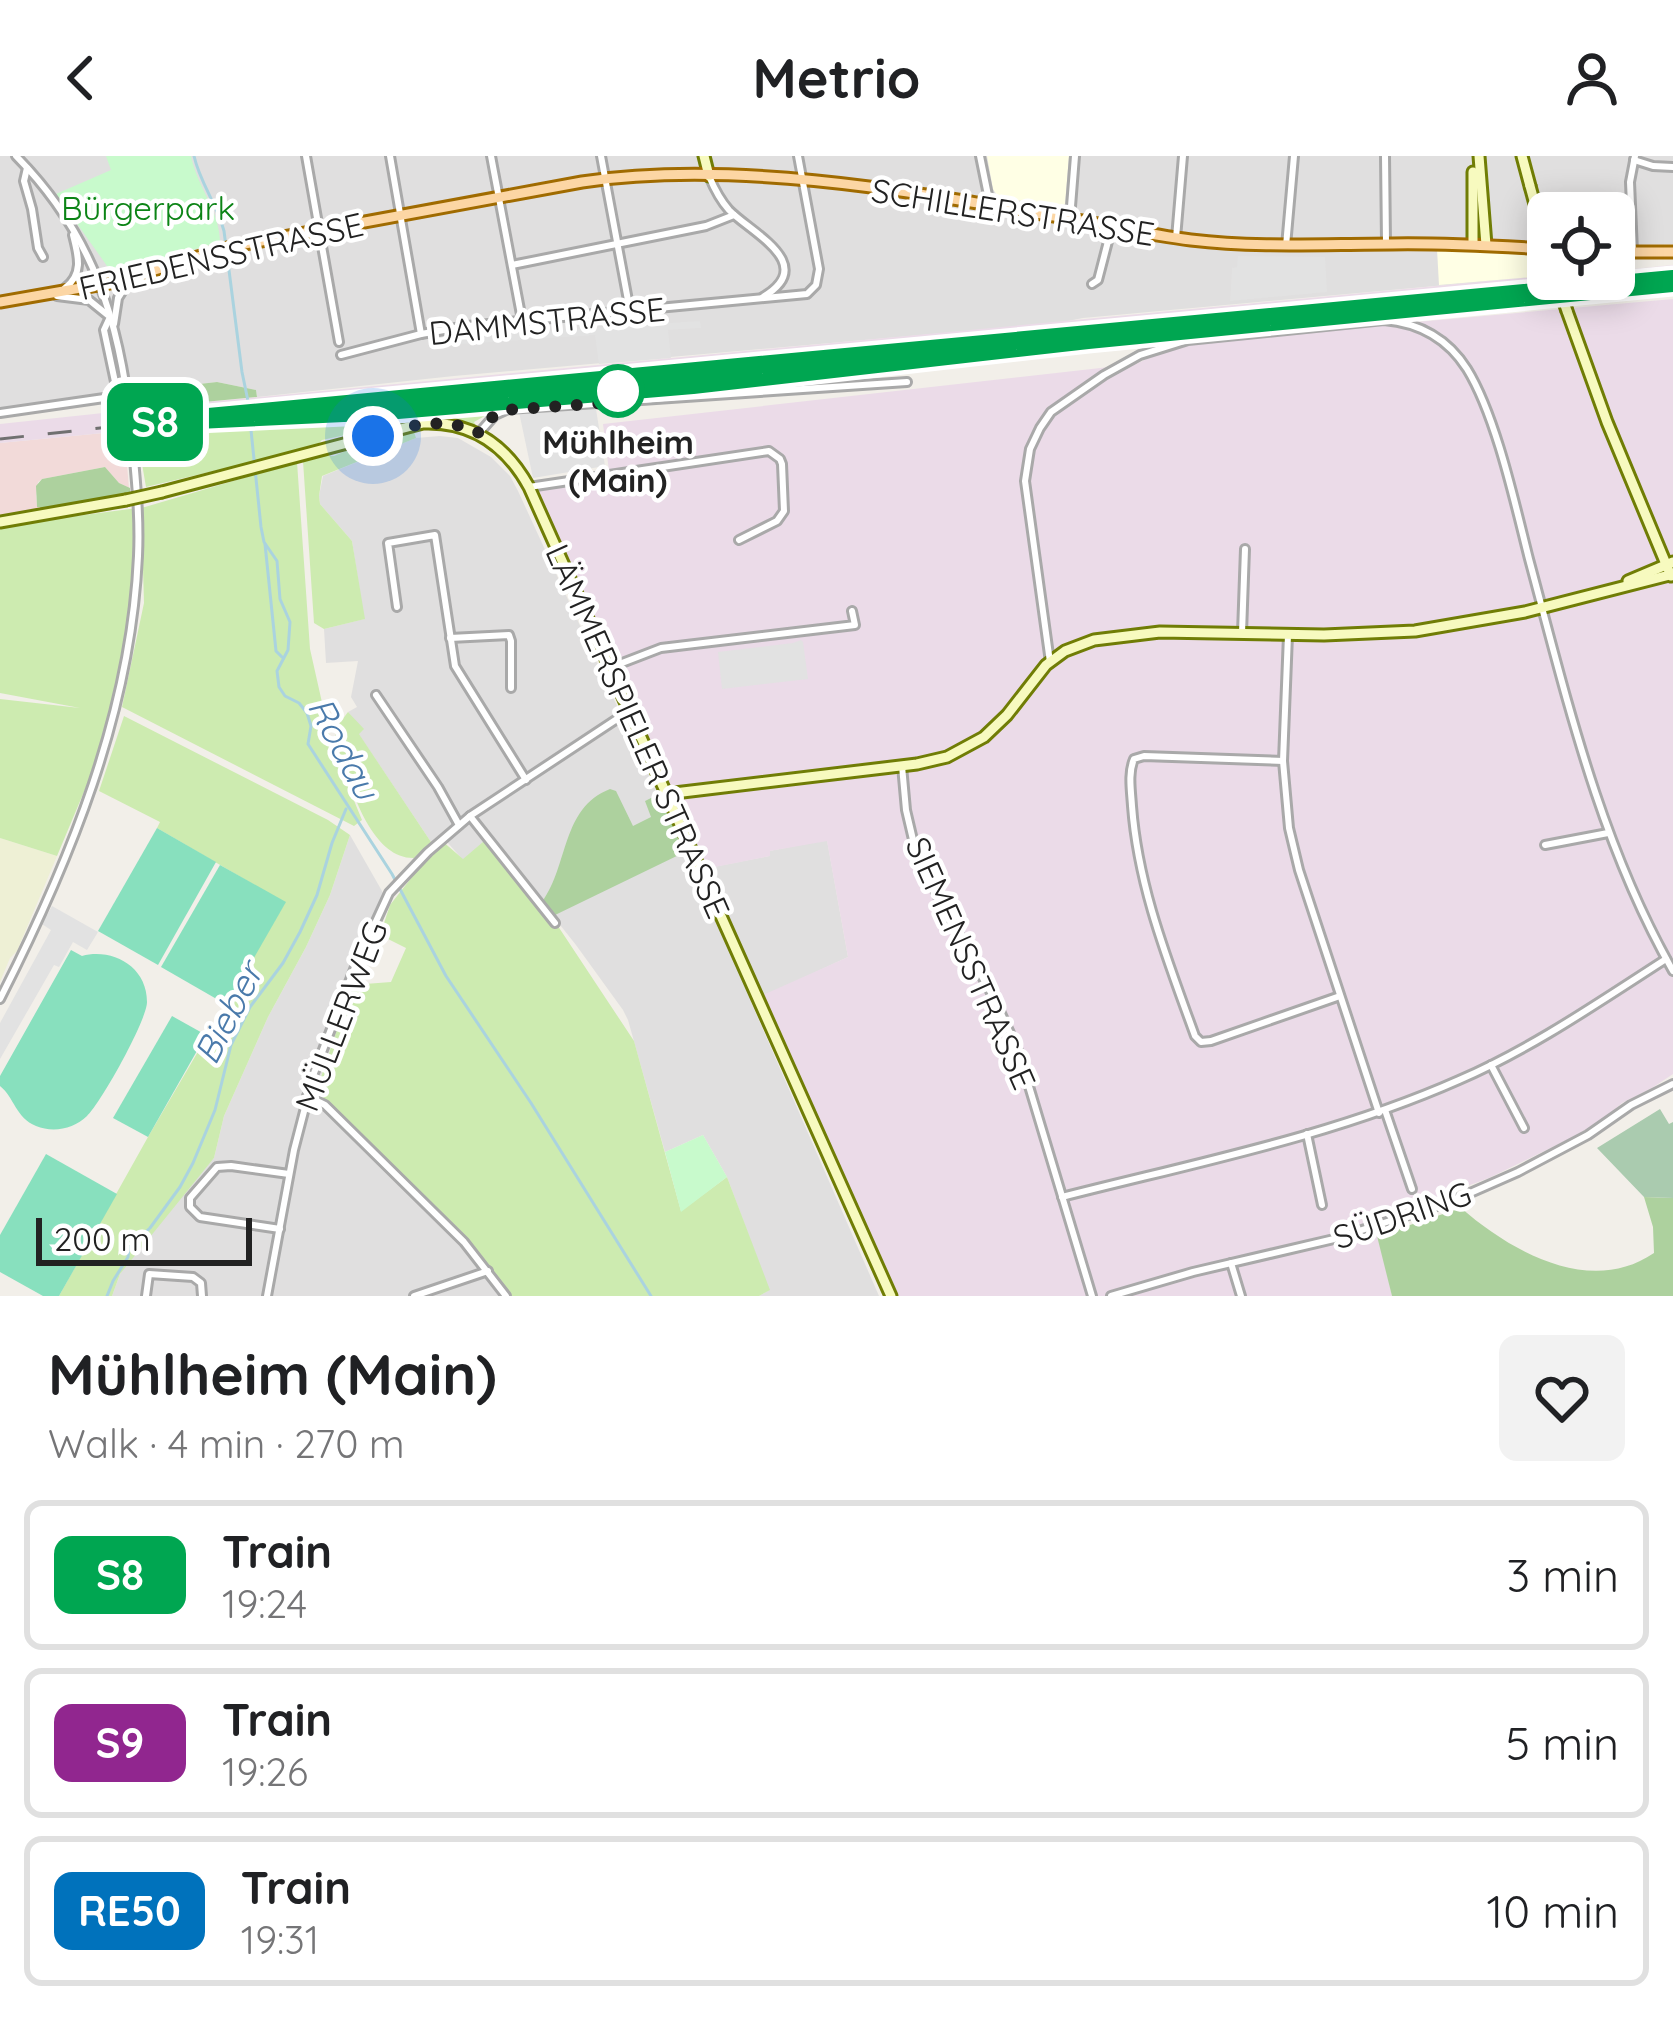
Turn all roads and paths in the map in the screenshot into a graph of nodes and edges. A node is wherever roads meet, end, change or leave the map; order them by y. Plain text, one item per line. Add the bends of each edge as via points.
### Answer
1 (16, 156) edge
2 (306, 156) edge
3 (389, 156) edge
4 (491, 156) edge
5 (602, 156) edge
6 (704, 156) edge
7 (798, 156) edge
8 (980, 156) edge
9 (1075, 156) edge
10 (1183, 156) edge
11 (1294, 156) edge
12 (1385, 156) edge
13 (1476, 156) edge
14 (1522, 156) edge
15 (1635, 158) edge
16 (27, 167) junction
17 (1673, 167) edge
18 (709, 176) junction
19 (606, 179) junction
20 (803, 180) junction
21 (1532, 192) edge
22 (1630, 192) edge
23 (499, 198) junction
24 (989, 205) junction
25 (734, 214) junction
26 (400, 216) junction
27 (1070, 219) junction
28 (71, 226) junction
29 (1112, 226) junction
30 (319, 230) junction
31 (1176, 238) junction
32 (617, 244) junction
33 (1386, 244) junction
34 (1473, 244) junction
35 (1486, 245) junction
36 (1286, 246) junction
37 (1527, 249) edge
38 (1635, 252) edge
39 (1673, 252) edge
40 (43, 257) dead end
41 (512, 265) junction
42 (135, 276) junction
43 (1092, 284) dead end
44 (100, 285) junction
45 (41, 296) junction
46 (754, 300) junction
47 (1563, 300) edge
48 (0, 302) edge
49 (630, 310) junction
50 (110, 317) junction
51 (522, 320) junction
52 (114, 334) junction
53 (422, 334) junction
54 (339, 342) dead end
55 (341, 355) dead end
56 (907, 382) dead end
57 (0, 413) edge
58 (479, 433) junction
59 (529, 487) junction
60 (0, 522) edge
61 (1652, 532) junction
62 (740, 541) dead end
63 (1245, 549) dead end
64 (1671, 571) edge
65 (1642, 575) junction
66 (1612, 588) junction
67 (397, 608) dead end
68 (1543, 608) junction
69 (852, 611) dead end
70 (1242, 633) junction
71 (1288, 635) junction
72 (450, 638) junction
73 (1050, 662) junction
74 (609, 668) junction
75 (512, 688) dead end
76 (376, 695) dead end
77 (628, 711) junction
78 (1283, 761) junction
79 (902, 766) junction
80 (526, 780) junction
81 (666, 794) junction
82 (470, 816) junction
83 (459, 825) junction
84 (1608, 832) junction
85 (1545, 845) dead end
86 (555, 923) dead end
87 (1666, 959) junction
88 (1673, 971) edge
89 (1340, 996) junction
90 (0, 999) edge
91 (1491, 1065) junction
92 (1673, 1084) edge
93 (307, 1096) junction
94 (1382, 1112) junction
95 (1524, 1128) dead end
96 (1307, 1135) junction
97 (289, 1174) junction
98 (1412, 1189) dead end
99 (1062, 1197) junction
100 (1322, 1204) dead end
101 (280, 1229) junction
102 (1232, 1263) junction
103 (488, 1271) junction
104 (146, 1296) edge
105 (202, 1296) edge
106 (267, 1296) edge
107 (414, 1296) edge
108 (506, 1296) edge
109 (891, 1296) edge
110 (1092, 1296) edge
111 (1111, 1296) edge
112 (1241, 1296) edge

1 - 16 street
2 - 30 street
3 - 26 street
4 - 23 street
5 - 19 street
6 - 18 main road
7 - 20 street, DAMMSTRASSE
8 - 24 street
9 - 27 street
10 - 31 street
11 - 36 street
12 - 33 street
13 - 34 main road
13 - 35 main road
14 - 21 main road, bridge
15 - 17 street
15 - 22 street
16 - 28 street
16 - 40 street
18 - 19 main road, SCHILLERSTRASSE
18 - 20 main road, SCHILLERSTRASSE
18 - 25 street
19 - 23 main road, SCHILLERSTRASSE
19 - 32 street
20 - 24 main road, SCHILLERSTRASSE
20 - 46 street, DAMMSTRASSE via 818,281 807,294
23 - 26 main road, SCHILLERSTRASSE
23 - 41 street
24 - 27 main road, SCHILLERSTRASSE
25 - 32 street
25 - 46 street via 783,261 778,286
26 - 30 main road, FRIEDENSSTRASSE
26 - 53 street
27 - 29 main road, SCHILLERSTRASSE
28 - 44 street
28 - 45 street via 77,275
29 - 31 main road, SCHILLERSTRASSE
29 - 43 street
30 - 42 main road, FRIEDENSSTRASSE
30 - 54 street
31 - 36 main road, SCHILLERSTRASSE
32 - 41 street
32 - 49 street
33 - 34 main road, SCHILLERSTRASSE
33 - 36 main road, SCHILLERSTRASSE
34 - 35 main road, SCHILLERSTRASSE
35 - 37 main road, SCHILLERSTRASSE
38 - 39 main road
41 - 51 street
42 - 44 main road, FRIEDENSSTRASSE
42 - 52 street via 118,298
44 - 45 main road, FRIEDENSSTRASSE
44 - 50 street
45 - 48 main road, FRIEDENSSTRASSE
45 - 50 street, FRIEDENSSTRASSE via 83,298
46 - 49 street, DAMMSTRASSE
47 - 61 main road, bridge
49 - 51 street, DAMMSTRASSE
50 - 52 street
50 - 57 street via 104,330 118,397
51 - 53 street, DAMMSTRASSE
52 - 90 street via 138,524 129,646 84,809
53 - 55 street, DAMMSTRASSE
56 - 58 street via 508,410
58 - 59 main road, LÄMMERSPIELER STRASSE
58 - 60 main road, bridge via 417,424 162,492
59 - 62 street via 769,451 781,461 784,512
59 - 74 main road, LÄMMERSPIELER STRASSE
61 - 64 main road
61 - 65 main road via 1653,556
63 - 70 street
64 - 65 main road
64 - 66 main road
65 - 66 main road
66 - 68 main road
67 - 72 street via 388,542 435,536
68 - 71 main road via 1415,631
68 - 73 street via 1484,405 1466,366 1441,339 1384,320 1199,338 1119,366 1058,406 1036,434 1025,481
68 - 84 street
69 - 74 street via 855,625 661,648
70 - 71 main road
70 - 73 main road via 1116,635
71 - 78 street
72 - 75 street via 509,635
72 - 80 street via 458,673
73 - 79 main road via 984,737
74 - 77 main road, LÄMMERSPIELER STRASSE
76 - 83 street
77 - 80 street, MÜLLERWEG
77 - 81 main road, LÄMMERSPIELER STRASSE
78 - 89 street via 1293,848
78 - 89 street via 1134,759 1133,827 1144,886 1201,1042
79 - 81 main road
79 - 99 street, SIEMENSSTRASSE via 914,844 1019,1053
80 - 82 street, MÜLLERWEG
81 - 109 main road, LÄMMERSPIELER STRASSE
82 - 83 street, MÜLLERWEG
82 - 86 street
83 - 93 street, MÜLLERWEG via 389,893
84 - 85 street
84 - 87 street
87 - 88 street
87 - 91 street
89 - 94 street
91 - 94 street
91 - 95 street
92 - 102 street, SÜDRING via 1588,1136 1452,1201
93 - 97 street, MÜLLERWEG
93 - 103 street via 326,1105
94 - 96 street
94 - 98 street
96 - 99 street
96 - 100 street
97 - 101 street, MÜLLERWEG
97 - 101 street via 221,1166 190,1198 200,1217
99 - 110 street, SIEMENSSTRASSE
101 - 106 street, MÜLLERWEG
102 - 111 street, SÜDRING
102 - 112 street
103 - 107 street
103 - 108 street
104 - 105 street via 149,1274 197,1278

